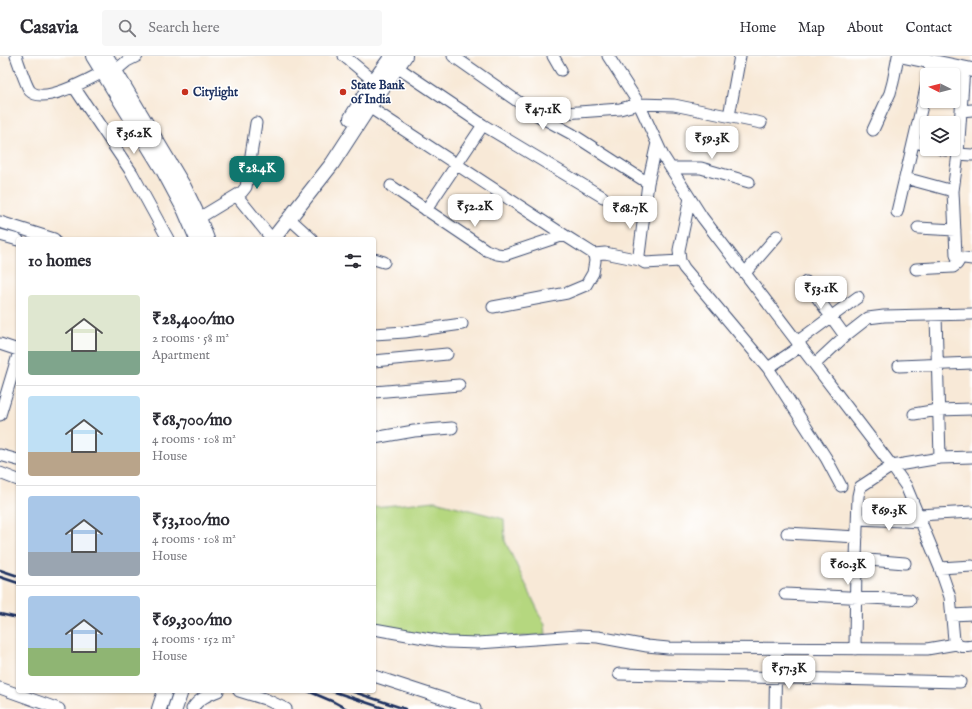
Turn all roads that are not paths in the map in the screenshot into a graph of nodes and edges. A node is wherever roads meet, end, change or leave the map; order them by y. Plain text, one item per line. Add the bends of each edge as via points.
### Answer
1 (16, 56) edge
2 (93, 56) edge
3 (106, 56) edge
4 (137, 56) edge
5 (344, 56) edge
6 (453, 56) edge
7 (553, 56) edge
8 (608, 56) edge
9 (740, 56) edge
10 (898, 56) edge
11 (904, 56) edge
12 (398, 60) edge
13 (931, 68) edge
14 (968, 69) edge
15 (561, 70) dead end
16 (109, 71) junction
17 (374, 81) junction
18 (74, 87) junction
19 (639, 104) junction
20 (369, 107) junction
21 (922, 108) edge
22 (967, 111) edge
23 (537, 115) junction
24 (729, 116) junction
25 (256, 123) dead end
26 (761, 123) dead end
27 (483, 125) junction
28 (873, 130) dead end
29 (914, 142) junction
30 (657, 143) junction
31 (920, 143) edge
32 (960, 144) edge
33 (960, 154) edge
34 (972, 155) edge
35 (958, 156) edge
36 (456, 164) junction
37 (671, 168) junction
38 (905, 178) junction
39 (749, 182) dead end
40 (648, 183) junction
41 (391, 186) dead end
42 (953, 191) junction
43 (237, 196) junction
44 (603, 197) dead end
45 (690, 198) junction
46 (426, 210) junction
47 (897, 212) dead end
48 (199, 218) junction
49 (290, 218) junction
50 (0, 222) edge
51 (918, 228) dead end
52 (955, 230) junction
53 (0, 235) edge
54 (564, 235) junction
55 (777, 236) dead end
56 (48, 237) edge
57 (167, 237) edge
58 (196, 237) edge
59 (206, 237) edge
60 (267, 237) edge
61 (310, 237) edge
62 (16, 239) edge
63 (594, 254) junction
64 (960, 259) junction
65 (972, 259) edge
66 (640, 260) junction
67 (680, 261) junction
68 (916, 269) dead end
69 (745, 273) junction
70 (806, 282) dead end
71 (858, 297) dead end
72 (493, 307) dead end
73 (972, 314) edge
74 (936, 315) junction
75 (832, 316) junction
76 (462, 324) dead end
77 (376, 334) edge
78 (845, 336) junction
79 (0, 344) edge
80 (799, 344) junction
81 (16, 349) edge
82 (447, 354) dead end
83 (376, 361) edge
84 (16, 362) edge
85 (972, 363) edge
86 (815, 364) junction
87 (936, 364) junction
88 (899, 366) dead end
89 (768, 368) junction
90 (459, 385) dead end
91 (376, 392) edge
92 (972, 409) edge
93 (938, 410) junction
94 (914, 414) dead end
95 (0, 415) edge
96 (452, 428) dead end
97 (376, 438) edge
98 (0, 455) edge
99 (972, 457) edge
100 (940, 458) junction
101 (16, 459) edge
102 (892, 466) junction
103 (0, 473) edge
104 (16, 479) edge
105 (841, 486) dead end
106 (972, 512) edge
107 (920, 518) junction
108 (858, 519) junction
109 (787, 533) dead end
110 (857, 536) junction
111 (856, 559) junction
112 (905, 563) dead end
113 (972, 566) edge
114 (940, 568) junction
115 (785, 594) dead end
116 (856, 597) junction
117 (910, 600) dead end
118 (972, 614) edge
119 (952, 615) junction
120 (376, 629) edge
121 (956, 644) junction
122 (972, 646) edge
123 (776, 648) junction
124 (855, 649) junction
125 (619, 674) dead end
126 (376, 677) edge
127 (776, 678) junction
128 (960, 682) dead end
129 (0, 688) edge
130 (164, 693) edge
131 (180, 693) edge
132 (213, 693) edge
133 (246, 693) edge
134 (59, 709) edge
135 (159, 709) edge
136 (175, 709) edge
137 (192, 709) edge
138 (286, 709) edge
139 (475, 709) edge
140 (775, 709) edge

1 - 18 street via 29,90 37,95
2 - 16 main road
3 - 16 main road
4 - 16 street
5 - 17 street
6 - 23 street
7 - 15 street
8 - 19 street
9 - 24 street
10 - 28 street via 892,87
11 - 13 main road
12 - 17 main road
12 - 20 main road
12 - 27 street
14 - 22 street
16 - 18 street
16 - 48 main road via 184,187
16 - 58 main road via 185,211
17 - 60 main road via 309,183
18 - 57 street via 132,173
19 - 23 street via 620,109
19 - 24 street via 680,106
19 - 30 street
20 - 36 street
20 - 49 main road via 332,164
21 - 29 street
22 - 32 street
23 - 40 street via 572,134
24 - 26 street
25 - 43 street via 246,187
27 - 36 street
27 - 44 street
29 - 31 street
29 - 38 street
30 - 37 street
30 - 40 street
33 - 34 street
35 - 42 street
36 - 46 street
36 - 54 street
37 - 39 street via 700,168
37 - 45 street
38 - 42 street
38 - 47 street
40 - 66 street via 638,255
41 - 46 street
42 - 52 street
43 - 48 street
43 - 60 street
45 - 67 street via 679,250
45 - 69 street
46 - 54 street via 486,250 497,254 504,255
48 - 59 main road
49 - 60 main road
49 - 61 street
50 - 56 street
51 - 52 street
52 - 64 street via 956,255
53 - 62 street
54 - 63 street
55 - 69 street
63 - 66 street via 605,253
63 - 72 street via 593,273 586,285 567,293
64 - 65 street
64 - 68 street via 953,267
66 - 67 street via 645,263
67 - 89 street
69 - 80 street
70 - 75 street
71 - 75 street
73 - 74 street
74 - 78 street via 868,318
74 - 87 street
75 - 78 street
75 - 80 street
76 - 77 street
78 - 86 street
79 - 81 street
80 - 86 street
80 - 89 street
82 - 83 street
84 - 95 street
85 - 87 street
86 - 102 street
87 - 88 street
87 - 93 street
89 - 105 street
90 - 91 street
92 - 93 street
93 - 94 street
93 - 100 street
96 - 97 street
98 - 101 street
99 - 100 street
100 - 102 street
102 - 107 street via 906,486
102 - 108 street via 860,487
103 - 104 street
106 - 107 street
107 - 108 street
107 - 114 street
108 - 110 street
109 - 110 street
110 - 111 street
111 - 112 street
111 - 116 street
113 - 114 street
114 - 119 street via 950,597
115 - 116 street
116 - 117 street
116 - 124 street
118 - 119 street
119 - 121 street
120 - 123 street via 447,642 478,643 578,636 662,648
121 - 122 street via 962,647
121 - 124 street via 927,649
123 - 124 street
123 - 127 street
125 - 127 street
126 - 139 street
127 - 128 street
127 - 140 street
129 - 134 street
130 - 135 main road
131 - 136 main road
132 - 137 street via 195,703
133 - 138 street

